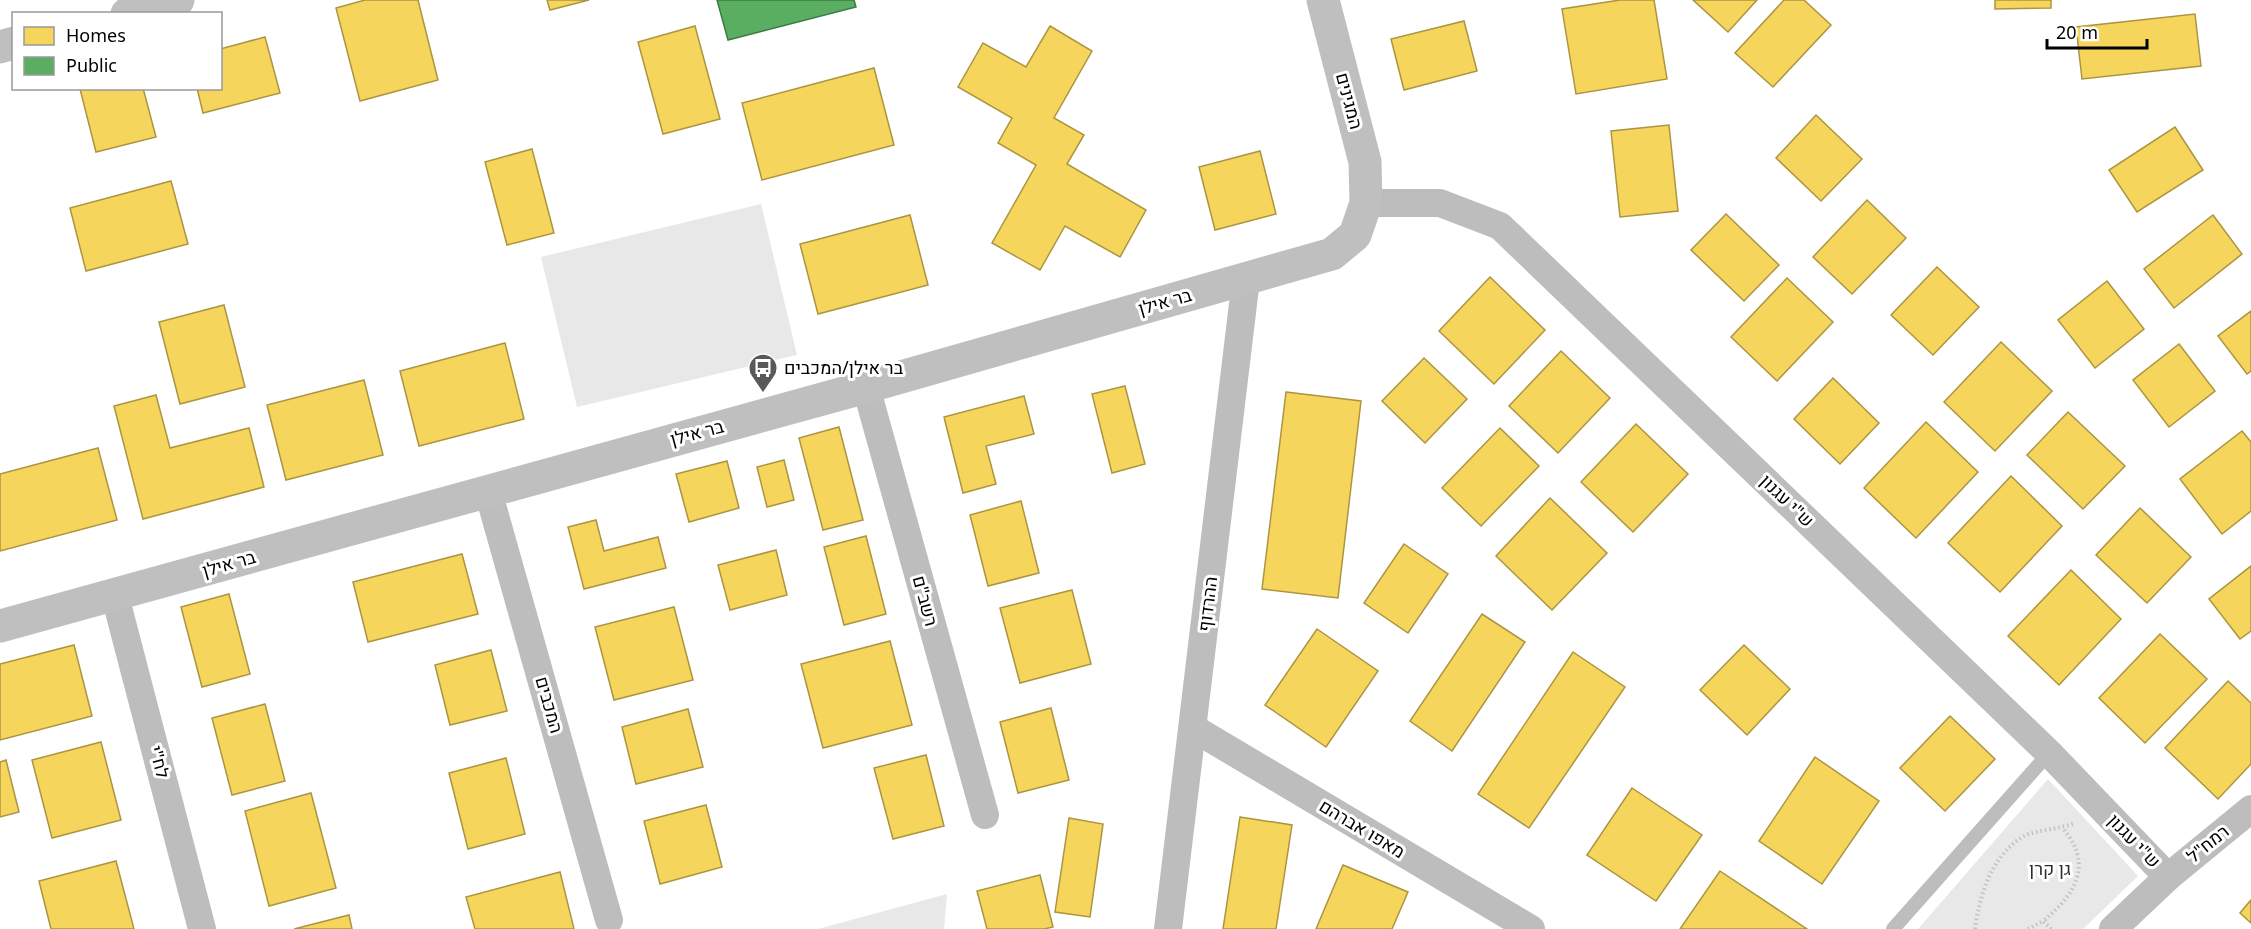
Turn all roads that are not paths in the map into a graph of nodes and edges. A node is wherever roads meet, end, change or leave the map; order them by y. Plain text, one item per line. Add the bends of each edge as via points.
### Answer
1 (178, 0) edge
2 (1323, 0) edge
3 (134, 12) edge
4 (1366, 203) junction
5 (1246, 279) junction
6 (866, 387) junction
7 (488, 491) junction
8 (115, 596) junction
9 (0, 627) edge
10 (1193, 728) junction
11 (2049, 753) junction
12 (2251, 809) edge
13 (985, 815) dead end
14 (2168, 877) junction
15 (609, 920) dead end
16 (202, 929) edge
17 (1168, 929) edge
18 (1531, 929) edge
19 (1893, 929) edge
20 (2113, 929) edge

1 - 3 street
2 - 4 street, המגינים via 1365,162
4 - 5 street, בר אילן via 1355,235 1332,254
4 - 11 street, ש"י עגנון via 1440,204 1500,226
5 - 6 street, בר אילן
5 - 10 street, ההרדוף
6 - 7 street, בר אילן
6 - 13 street, רשב"ם
7 - 8 street, בר אילן
7 - 15 street, המכבים
8 - 9 street, בר אילן
8 - 16 street, לח"י
10 - 17 street, ההרדוף
10 - 18 street, מאפו אברהם
11 - 14 street, ש"י עגנון
11 - 19 lane
12 - 14 street, רמח"ל
14 - 20 street, רמח"ל

